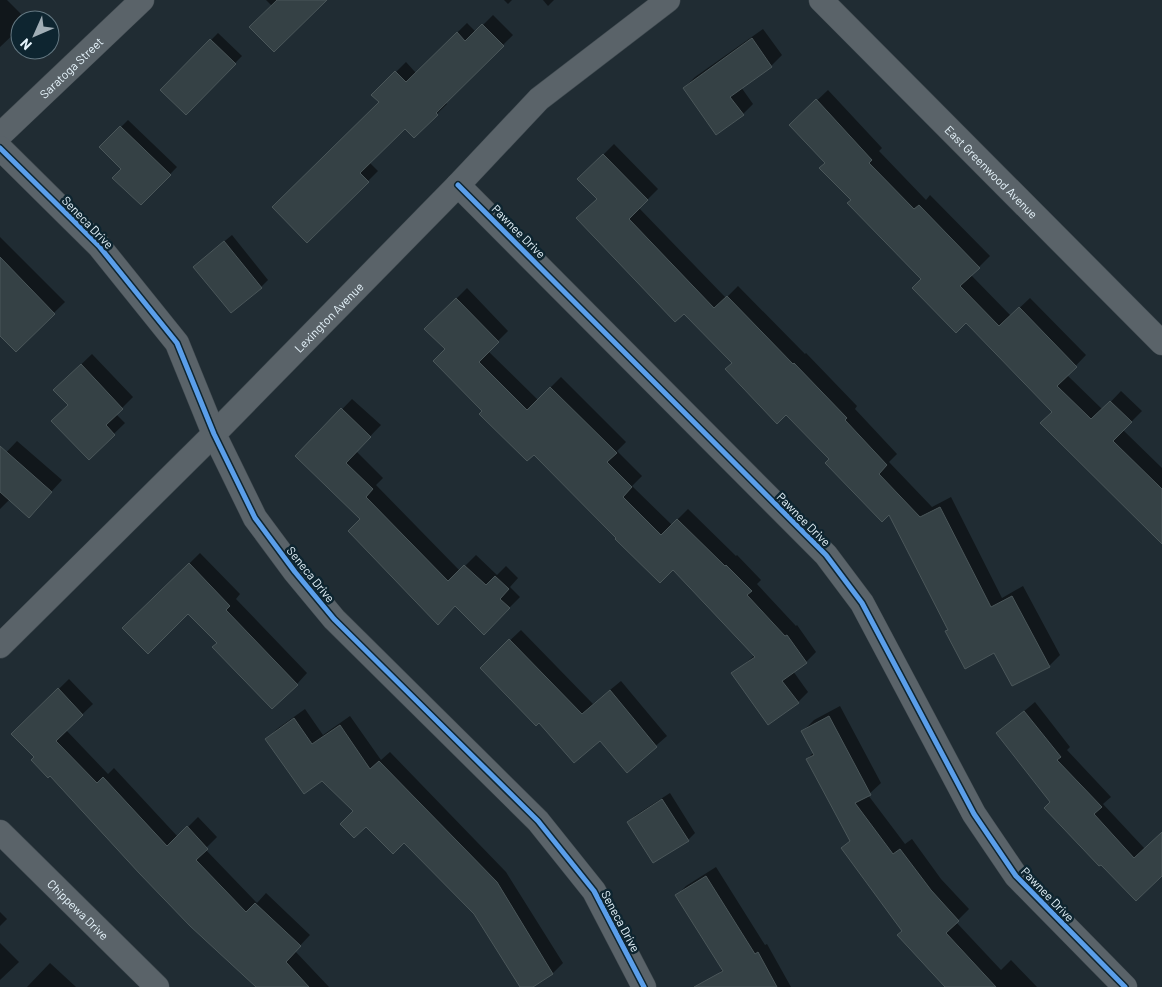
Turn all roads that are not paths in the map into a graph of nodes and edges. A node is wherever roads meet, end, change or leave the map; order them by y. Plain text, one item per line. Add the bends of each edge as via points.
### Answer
1 (142, 0) edge
2 (668, 0) edge
3 (821, 0) edge
4 (0, 135) edge
5 (0, 148) edge
6 (458, 185) junction
7 (1162, 343) edge
8 (214, 434) junction
9 (0, 646) edge
10 (0, 832) edge
11 (158, 987) edge
12 (644, 987) edge
13 (1125, 987) edge

1 - 4 street, Saratoga Street
2 - 6 street, Lexington Avenue via 539,99
3 - 7 street, East Greenwood Avenue
5 - 8 street, Seneca Drive via 99,246 177,343
6 - 8 street, Lexington Avenue
6 - 13 street, Pawnee Drive via 826,555 862,602 974,814 1016,876
8 - 9 street, Lexington Avenue
8 - 12 street, Seneca Drive via 256,518 295,572 334,619 538,821 594,891
10 - 11 street, Chippewa Drive

